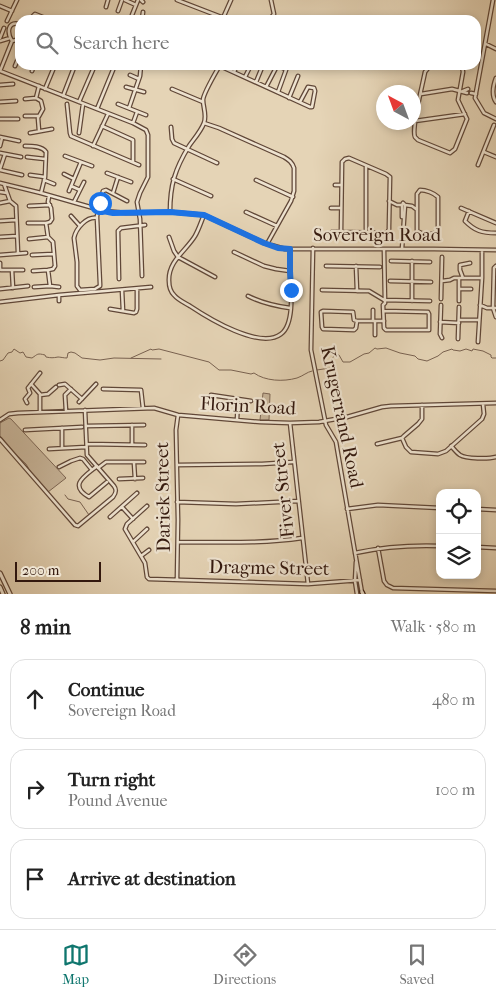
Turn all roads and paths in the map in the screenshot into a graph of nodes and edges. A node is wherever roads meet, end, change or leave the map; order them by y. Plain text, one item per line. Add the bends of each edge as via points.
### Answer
1 (17, 0) edge
2 (108, 0) edge
3 (124, 0) edge
4 (177, 0) edge
5 (195, 0) edge
6 (231, 0) edge
7 (271, 0) edge
8 (493, 0) edge
9 (141, 1) edge
10 (136, 5) junction
11 (0, 6) edge
12 (192, 6) junction
13 (106, 7) dead end
14 (118, 11) dead end
15 (143, 12) dead end
16 (11, 13) junction
17 (133, 15) edge
18 (143, 15) edge
19 (215, 15) edge
20 (224, 15) edge
21 (273, 15) edge
22 (7, 21) dead end
23 (15, 23) edge
24 (12, 24) junction
25 (4, 28) dead end
26 (0, 40) edge
27 (11, 40) junction
28 (15, 40) edge
29 (486, 44) junction
30 (496, 50) edge
31 (481, 68) edge
32 (53, 70) edge
33 (73, 70) edge
34 (93, 70) edge
35 (113, 70) edge
36 (140, 70) edge
37 (217, 70) edge
38 (230, 70) edge
39 (248, 70) edge
40 (261, 70) edge
41 (274, 70) edge
42 (286, 70) edge
43 (427, 70) edge
44 (462, 70) edge
45 (481, 70) edge
46 (0, 71) edge
47 (234, 72) joint
48 (130, 75) dead end
49 (298, 76) dead end
50 (245, 77) junction
51 (496, 78) edge
52 (139, 79) junction
53 (256, 82) junction
54 (13, 84) dead end
55 (0, 85) edge
56 (38, 86) junction
57 (126, 86) dead end
58 (266, 87) junction
59 (45, 89) junction
60 (136, 89) junction
61 (172, 89) dead end
62 (461, 90) junction
63 (144, 92) dead end
64 (278, 92) junction
65 (476, 92) junction
66 (421, 94) joint
67 (63, 96) junction
68 (24, 98) dead end
69 (36, 98) junction
70 (289, 98) junction
71 (16, 101) dead end
72 (0, 102) edge
73 (79, 102) junction
74 (203, 102) junction
75 (300, 102) junction
76 (496, 102) edge
77 (67, 104) dead end
78 (83, 104) junction
79 (118, 104) dead end
80 (129, 108) junction
81 (97, 109) junction
82 (138, 112) junction
83 (108, 114) junction
84 (464, 114) junction
85 (146, 115) dead end
86 (25, 116) dead end
87 (39, 116) junction
88 (0, 119) edge
89 (18, 119) dead end
90 (496, 119) edge
91 (421, 120) edge
92 (133, 123) junction
93 (204, 123) junction
94 (102, 126) junction
95 (494, 126) dead end
96 (170, 127) dead end
97 (52, 129) dead end
98 (414, 130) edge
99 (39, 131) junction
100 (79, 133) dead end
101 (30, 134) dead end
102 (1, 137) edge
103 (19, 141) dead end
104 (0, 146) edge
105 (25, 146) dead end
106 (93, 146) junction
107 (187, 149) junction
108 (0, 152) edge
109 (483, 152) junction
110 (5, 154) junction
111 (65, 156) dead end
112 (27, 157) dead end
113 (496, 157) edge
114 (21, 158) dead end
115 (46, 159) junction
116 (81, 162) junction
117 (133, 162) junction
118 (217, 163) dead end
119 (139, 165) dead end
120 (478, 165) dead end
121 (92, 166) dead end
122 (366, 166) junction
123 (0, 169) edge
124 (107, 173) dead end
125 (64, 174) dead end
126 (22, 175) dead end
127 (30, 175) dead end
128 (45, 178) junction
129 (118, 178) junction
130 (74, 179) junction
131 (173, 179) junction
132 (256, 180) dead end
133 (84, 182) dead end
134 (131, 182) dead end
135 (0, 183) edge
136 (4, 184) junction
137 (54, 184) dead end
138 (335, 185) dead end
139 (341, 185) junction
140 (12, 186) junction
141 (71, 186) junction
142 (80, 190) junction
143 (69, 191) dead end
144 (0, 192) edge
145 (7, 192) junction
146 (41, 193) junction
147 (113, 193) junction
148 (51, 196) junction
149 (211, 196) dead end
150 (293, 196) junction
151 (10, 201) junction
152 (127, 201) dead end
153 (389, 201) junction
154 (416, 201) junction
155 (0, 202) edge
156 (74, 202) junction
157 (50, 205) junction
158 (397, 205) junction
159 (405, 205) junction
160 (29, 206) dead end
161 (331, 208) dead end
162 (341, 208) junction
163 (389, 208) junction
164 (461, 208) dead end
165 (416, 209) junction
166 (98, 210) junction
167 (468, 211) junction
168 (138, 212) junction
169 (170, 212) junction
170 (246, 212) dead end
171 (204, 215) junction
172 (71, 216) dead end
173 (97, 218) junction
174 (16, 220) junction
175 (0, 221) edge
176 (46, 222) junction
177 (28, 223) dead end
178 (496, 223) edge
179 (140, 225) junction
180 (145, 225) dead end
181 (80, 226) junction
182 (277, 226) junction
183 (332, 232) dead end
184 (341, 232) junction
185 (366, 233) junction
186 (496, 233) edge
187 (17, 236) junction
188 (0, 237) edge
189 (48, 237) junction
190 (169, 237) dead end
191 (29, 239) dead end
192 (268, 244) junction
193 (313, 248) junction
194 (290, 249) junction
195 (384, 249) junction
196 (402, 249) junction
197 (482, 250) junction
198 (496, 250) edge
199 (234, 252) dead end
200 (18, 253) junction
201 (26, 253) dead end
202 (54, 254) junction
203 (0, 255) edge
204 (32, 255) dead end
205 (178, 257) junction
206 (442, 257) dead end
207 (392, 262) dead end
208 (412, 262) junction
209 (430, 262) dead end
210 (0, 263) edge
211 (470, 263) dead end
212 (326, 266) dead end
213 (356, 266) junction
214 (496, 266) edge
215 (380, 267) dead end
216 (12, 270) junction
217 (23, 270) dead end
218 (48, 270) junction
219 (33, 271) dead end
220 (290, 271) junction
221 (142, 276) dead end
222 (215, 278) dead end
223 (459, 278) junction
224 (463, 278) junction
225 (482, 278) junction
226 (119, 279) dead end
227 (442, 280) junction
228 (390, 281) dead end
229 (412, 282) junction
230 (430, 282) dead end
231 (28, 286) dead end
232 (50, 286) junction
233 (34, 287) dead end
234 (59, 287) dead end
235 (150, 287) dead end
236 (495, 287) edge
237 (14, 288) junction
238 (137, 288) junction
239 (0, 289) edge
240 (459, 289) junction
241 (470, 289) dead end
242 (122, 290) junction
243 (322, 290) dead end
244 (357, 291) junction
245 (59, 296) junction
246 (248, 296) dead end
247 (441, 299) dead end
248 (58, 301) dead end
249 (412, 301) junction
250 (430, 301) dead end
251 (459, 301) dead end
252 (0, 302) edge
253 (384, 302) junction
254 (441, 305) dead end
255 (480, 305) junction
256 (459, 307) dead end
257 (290, 308) junction
258 (494, 308) edge
259 (110, 309) dead end
260 (123, 310) junction
261 (373, 310) dead end
262 (384, 311) junction
263 (388, 311) junction
264 (496, 317) edge
265 (479, 320) junction
266 (356, 321) junction
267 (374, 321) junction
268 (384, 321) junction
269 (440, 322) junction
270 (459, 322) junction
271 (375, 335) dead end
272 (442, 338) dead end
273 (458, 339) dead end
274 (478, 342) dead end
275 (40, 373) dead end
276 (31, 384) junction
277 (96, 384) dead end
278 (103, 388) dead end
279 (71, 389) junction
280 (40, 394) junction
281 (211, 395) dead end
282 (238, 400) junction
283 (251, 401) dead end
284 (27, 403) dead end
285 (496, 403) edge
286 (483, 404) junction
287 (422, 405) junction
288 (143, 408) junction
289 (85, 410) junction
290 (66, 411) junction
291 (40, 412) junction
292 (178, 415) junction
293 (0, 420) edge
294 (237, 420) junction
295 (325, 421) junction
296 (290, 423) junction
297 (132, 425) junction
298 (144, 425) dead end
299 (84, 426) junction
300 (62, 428) junction
301 (25, 430) dead end
302 (402, 438) junction
303 (0, 439) edge
304 (377, 444) dead end
305 (132, 445) junction
306 (145, 445) dead end
307 (86, 446) junction
308 (451, 446) junction
309 (62, 448) junction
310 (49, 449) dead end
311 (496, 458) edge
312 (134, 462) junction
313 (144, 462) dead end
314 (294, 462) junction
315 (177, 465) junction
316 (59, 467) dead end
317 (98, 467) junction
318 (92, 470) junction
319 (143, 478) dead end
320 (119, 479) dead end
321 (135, 479) junction
322 (107, 482) dead end
323 (137, 493) dead end
324 (298, 501) junction
325 (178, 502) junction
326 (122, 506) junction
327 (147, 506) dead end
328 (436, 508) edge
329 (348, 509) junction
330 (481, 509) edge
331 (496, 510) edge
332 (110, 517) dead end
333 (133, 519) junction
334 (147, 530) dead end
335 (302, 538) junction
336 (132, 542) junction
337 (178, 542) junction
338 (436, 546) edge
339 (481, 547) edge
340 (378, 548) junction
341 (496, 548) edge
342 (149, 550) dead end
343 (355, 552) junction
344 (141, 556) junction
345 (356, 560) junction
346 (0, 574) edge
347 (177, 580) junction
348 (360, 580) junction
349 (355, 581) junction
350 (308, 584) junction
351 (0, 587) edge
352 (496, 591) edge
353 (362, 593) edge
354 (3, 594) edge
355 (10, 594) edge
356 (357, 594) edge

1 - 16 street
2 - 13 street
3 - 10 street
3 - 14 street
4 - 12 street
5 - 12 street
6 - 20 street
7 - 21 street
8 - 29 street
9 - 10 street
10 - 17 street
11 - 16 street
12 - 19 street
15 - 18 street
16 - 22 street
16 - 24 street
23 - 24 street
24 - 27 street via 9,31
25 - 26 street
26 - 27 street
27 - 28 street
27 - 46 street
29 - 30 street
29 - 31 street
32 - 59 street
33 - 67 street
34 - 73 street
35 - 81 street
36 - 52 street
37 - 74 street
38 - 47 street
39 - 50 street
40 - 53 street
41 - 58 street
42 - 64 street
43 - 66 street
44 - 62 street
45 - 65 street
46 - 56 street
47 - 50 street
48 - 52 street
49 - 70 street
50 - 53 street
51 - 76 street via 493,93
52 - 60 street
53 - 58 street
54 - 55 street
56 - 59 street
56 - 69 street
57 - 60 street
58 - 64 street
59 - 67 street
60 - 63 street
60 - 80 street
61 - 74 street
62 - 65 street
62 - 66 street
62 - 84 street via 458,101
64 - 70 street
65 - 90 street via 476,101 484,113
67 - 73 street
68 - 69 street
69 - 87 street via 42,102
70 - 75 street
71 - 72 street
73 - 78 street
74 - 93 street
75 - 75 street via 312,107 315,89 308,87
77 - 106 street via 70,135
78 - 81 street
78 - 100 street
79 - 80 street
80 - 82 street
81 - 83 street
82 - 85 street
82 - 92 street
83 - 92 street
83 - 94 street
84 - 91 street
84 - 98 street via 467,121 456,149 450,153 417,139
86 - 87 street
87 - 99 street
88 - 89 street
92 - 168 street via 146,130 148,135 148,177 138,197
93 - 107 street
93 - 150 street via 291,162 294,168
94 - 106 street
94 - 117 street via 133,140
95 - 109 street
96 - 107 street via 172,141
97 - 99 street
99 - 101 street
102 - 103 street
102 - 104 street
105 - 115 street via 44,149
106 - 117 street
107 - 118 street
107 - 131 street
108 - 110 street
109 - 113 street
109 - 120 street
110 - 114 street
110 - 123 street
111 - 116 street
112 - 115 street
115 - 128 street
116 - 121 street
116 - 130 street
117 - 119 street
122 - 139 street via 349,158 343,160
122 - 153 street via 390,177
122 - 185 street
123 - 126 street
124 - 129 street
125 - 130 street
127 - 128 street
128 - 137 street
128 - 146 street
129 - 134 street
129 - 147 street
130 - 141 street
131 - 149 street
131 - 169 street
132 - 150 street
133 - 142 street
135 - 136 street, Sovereign Road
136 - 140 street, Sovereign Road
136 - 145 street
138 - 139 street
139 - 162 street
140 - 145 street
140 - 146 street, Sovereign Road
141 - 142 street
141 - 143 street
142 - 156 street
144 - 145 street
145 - 151 street
146 - 148 street, Sovereign Road
147 - 152 street
147 - 166 street via 104,190
148 - 156 street, Sovereign Road
148 - 157 street
150 - 182 street
151 - 155 street
151 - 174 street via 16,206
153 - 158 street
153 - 163 street
154 - 159 street
154 - 165 street
154 - 165 street via 420,190 437,196 436,232 422,234 418,231
156 - 166 street, Sovereign Road
157 - 160 street
157 - 176 street via 52,219
158 - 159 street
158 - 163 street
159 - 165 street
159 - 196 street
161 - 162 street
162 - 184 street
163 - 185 street via 388,232
164 - 167 street
166 - 168 street, Sovereign Road
166 - 173 street
167 - 178 street
167 - 186 street via 467,224 482,233
168 - 169 street, Sovereign Road
168 - 179 street
169 - 171 street, Sovereign Road
170 - 182 street
171 - 192 street, Sovereign Road
171 - 205 street via 195,235
172 - 181 street
173 - 181 street via 91,218
173 - 181 street via 98,288 78,288 74,234
174 - 175 street
174 - 187 street
176 - 177 street
176 - 189 street
179 - 180 street
179 - 221 street
179 - 226 street via 118,231
182 - 192 street
183 - 184 street
184 - 185 street
187 - 188 street
187 - 200 street
189 - 191 street
189 - 202 street
190 - 205 street
192 - 194 street, Sovereign Road
193 - 194 street, Sovereign Road
193 - 195 street, Sovereign Road
193 - 295 street, Krugerrand Road via 311,350
194 - 220 street
195 - 196 street, Sovereign Road
195 - 253 street
196 - 197 street, Sovereign Road
197 - 198 street, Sovereign Road
197 - 225 street
199 - 220 street via 270,268
200 - 201 street
200 - 203 street
202 - 204 street
202 - 218 street via 54,268
205 - 222 street
205 - 257 street via 170,269 171,291 204,316 228,328 249,336 274,338 285,331
206 - 227 street
207 - 208 street
208 - 209 street
208 - 229 street
210 - 216 street via 1,269
211 - 224 street via 460,265
212 - 213 street
213 - 215 street
213 - 244 street
214 - 236 street
216 - 217 street
216 - 237 street
218 - 219 street
218 - 232 street
220 - 257 street
223 - 224 street
223 - 227 street
223 - 240 street
224 - 225 street
225 - 255 street
227 - 247 street
228 - 229 street
229 - 230 street
229 - 249 street
231 - 237 street
232 - 233 street
232 - 234 street
235 - 238 street
236 - 258 street
237 - 239 street
238 - 242 street
238 - 260 street via 136,312
240 - 241 street
240 - 251 street
242 - 245 street
242 - 260 street
243 - 244 street
244 - 253 street via 371,292
245 - 248 street
245 - 252 street
246 - 257 street via 259,302
249 - 250 street
249 - 253 street
253 - 262 street
253 - 263 street
254 - 269 street
255 - 258 street
255 - 265 street
256 - 270 street
258 - 264 street
259 - 260 street
261 - 267 street
262 - 263 street
262 - 268 street
263 - 268 street via 428,312 429,330 386,330
265 - 270 street
265 - 274 street
266 - 266 street via 351,311 322,312 323,329 354,330
266 - 267 street
267 - 268 street
267 - 271 street
269 - 270 street
269 - 272 street
270 - 273 street
275 - 276 street
276 - 280 street
276 - 284 street via 27,388 30,393 24,399
277 - 279 street via 80,400
278 - 288 street via 141,390
279 - 280 street via 64,384 48,394
279 - 290 street via 65,396
280 - 291 street
281 - 282 street
282 - 283 street
282 - 294 street
285 - 286 street, Florin Road
286 - 287 street, Florin Road
286 - 308 street via 482,419
287 - 295 street, Florin Road via 382,407
287 - 302 street via 420,422
288 - 289 street, Florin Road
288 - 292 street, Florin Road via 158,408
289 - 290 street, Florin Road
289 - 299 street
290 - 291 street, Florin Road
291 - 293 street, Florin Road via 13,413
292 - 294 street, Florin Road
292 - 315 street, Dariek Street
294 - 296 street, Florin Road
295 - 296 street, Florin Road
295 - 329 street, Krugerrand Road via 336,442
296 - 314 street, Fiver Street
297 - 298 street
297 - 299 street
297 - 305 street
299 - 300 street
299 - 307 street
300 - 301 street
300 - 309 street
302 - 304 street
302 - 308 street via 406,447 416,453 441,454
303 - 317 street via 77,526 116,494 114,486
305 - 306 street
305 - 307 street
307 - 309 street
307 - 317 street via 87,455
308 - 311 street via 464,457
309 - 310 street
312 - 313 street
312 - 317 street via 106,462
312 - 321 street
314 - 315 street
314 - 324 street, Fiver Street
315 - 325 street, Dariek Street
316 - 318 street via 80,458
317 - 318 street
318 - 322 street via 78,483 87,496 90,497
319 - 321 street
320 - 321 street
323 - 326 street
324 - 325 street
324 - 335 street, Fiver Street
325 - 337 street, Dariek Street
326 - 332 street
326 - 333 street
327 - 333 street
328 - 329 street via 386,505
329 - 343 street, Krugerrand Road
330 - 331 street
333 - 336 street via 125,529
334 - 336 street
335 - 337 street via 261,542
335 - 350 street, Fiver Street
336 - 344 street
337 - 347 street, Dariek Street
338 - 340 street
339 - 341 street
340 - 343 street
340 - 352 street via 384,581 393,588
342 - 344 street
343 - 345 street, Krugerrand Road
344 - 347 street, Dragme Street via 149,579
345 - 348 street, Krugerrand Road
345 - 349 street, Krugerrand Road
346 - 355 street
347 - 350 street, Dragme Street
348 - 349 street, Dragme Street
348 - 353 street, Krugerrand Road
349 - 350 street, Dragme Street
349 - 356 street, Krugerrand Road
351 - 354 street

